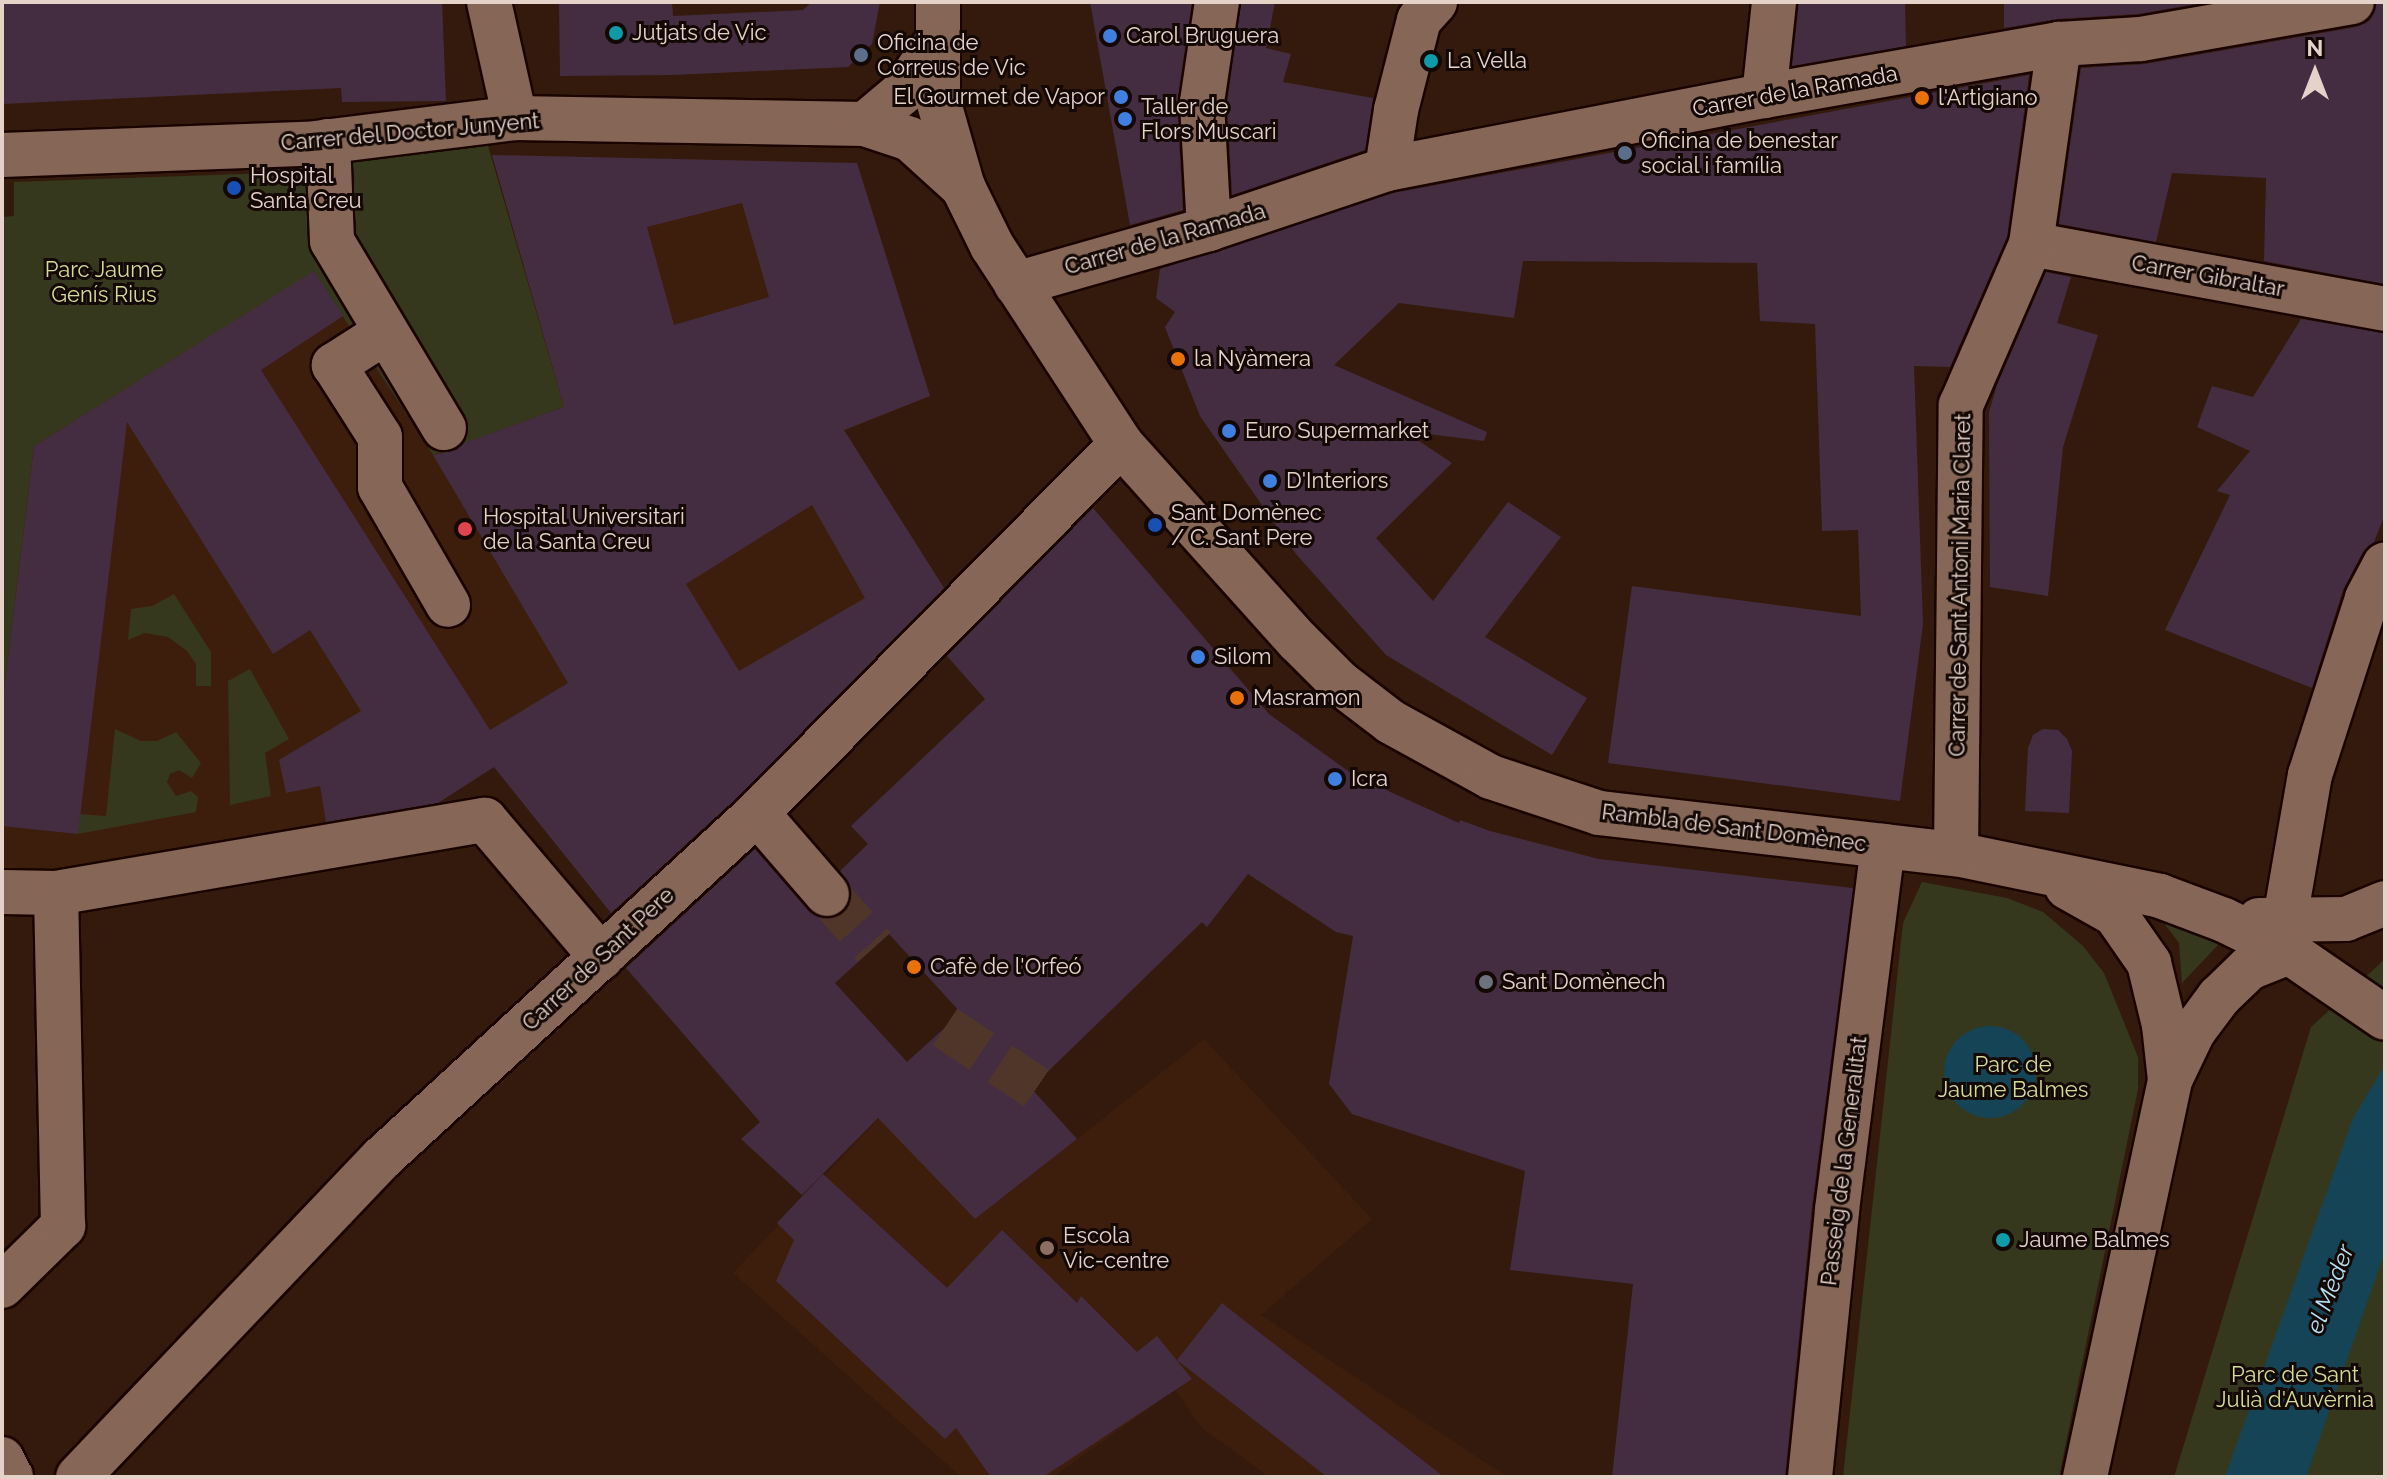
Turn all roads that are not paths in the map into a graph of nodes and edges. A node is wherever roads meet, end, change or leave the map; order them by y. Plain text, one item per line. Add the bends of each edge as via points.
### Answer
1 (489, 2) edge
2 (1217, 2) edge
3 (1435, 2) edge
4 (1774, 2) edge
5 (2352, 2) edge
6 (2139, 20) edge
7 (937, 22) edge
8 (2059, 44) junction
9 (1764, 96) junction
10 (515, 118) junction
11 (865, 124) junction
12 (328, 141) junction
13 (2, 155) edge
14 (1387, 169) junction
15 (963, 187) junction
16 (1209, 229) junction
17 (2031, 244) junction
18 (1016, 284) junction
19 (2385, 309) edge
20 (386, 332) junction
21 (444, 428) dead end
22 (1121, 444) junction
23 (2385, 564) edge
24 (448, 605) dead end
25 (757, 813) junction
26 (1883, 846) junction
27 (1956, 854) junction
28 (2031, 868) junction
29 (2, 892) edge
30 (56, 893) junction
31 (827, 894) tunnel mouth
32 (2385, 903) edge
33 (2298, 948) junction
34 (601, 957) junction
35 (2385, 1018) edge
36 (2170, 1080) junction
37 (2, 1286) edge
38 (2, 1459) edge
39 (11, 1477) edge
40 (78, 1477) edge
41 (1810, 1477) edge
42 (2085, 1477) edge

1 - 10 street
2 - 16 street via 1202,102
3 - 14 street via 1419,20
4 - 9 street
5 - 6 street, Carrer de la Ramada
6 - 8 street, Carrer de la Ramada
7 - 11 street via 902,93
7 - 15 street via 938,100
8 - 9 street, Carrer de la Ramada
8 - 17 street, Carrer de Sant Antoni Maria Claret
9 - 14 street, Carrer de la Ramada
10 - 11 street, Carrer del Doctor Junyent
10 - 12 street, Carrer del Doctor Junyent
11 - 15 street, Carrer del Doctor Junyent via 910,139
12 - 13 street, Carrer del Doctor Junyent
12 - 20 street via 332,241
14 - 16 street, Carrer de la Ramada
15 - 18 street, Rambla de Sant Domènec
16 - 18 street, Carrer de la Ramada
17 - 19 street, Carrer Gibraltar
17 - 27 street, Carrer de Sant Antoni Maria Claret via 1961,405
18 - 22 street, Rambla de Sant Domènec
20 - 21 street
20 - 24 street via 334,365 380,437 380,487
22 - 25 street, Carrer de Sant Pere
22 - 26 street, Rambla de Sant Domènec via 1340,683 1391,722 1491,777 1599,813
23 - 33 street via 2367,598 2310,775
25 - 31 street
25 - 34 street, Carrer de Sant Pere
26 - 27 street, Rambla de Sant Domènec
26 - 41 street, Passeig de la Generalitat
27 - 28 street, Rambla de Sant Domènec
28 - 33 street, Rambla de Sant Domènec via 2160,896
28 - 36 street via 2115,914 2149,963
29 - 30 street
30 - 34 street via 485,820
30 - 37 street via 63,1226
32 - 33 street
33 - 35 street
33 - 36 street via 2249,968 2219,997 2193,1032
34 - 40 street, Carrer de Sant Pere via 382,1158
36 - 42 street
38 - 39 street

